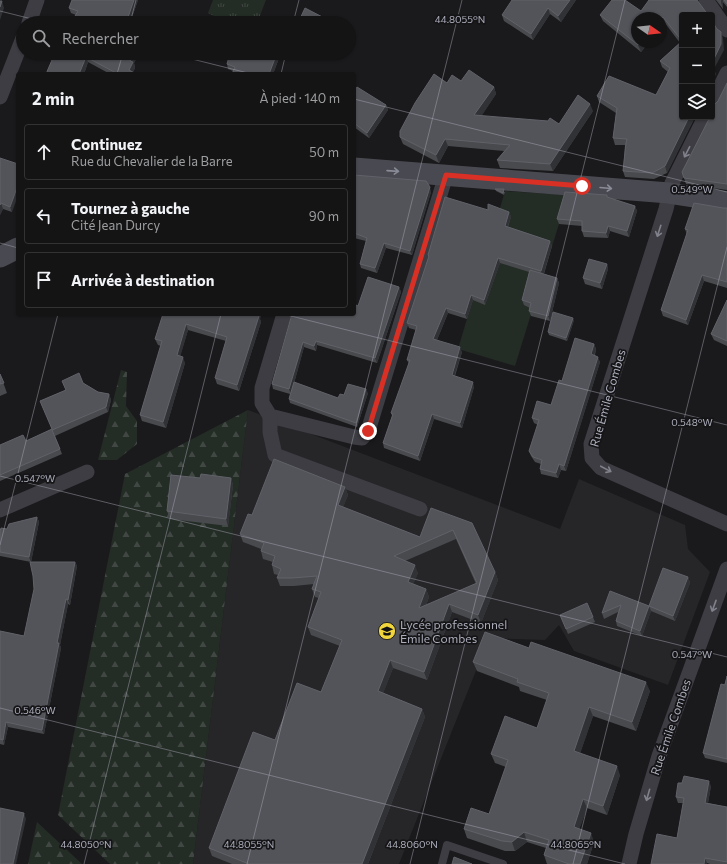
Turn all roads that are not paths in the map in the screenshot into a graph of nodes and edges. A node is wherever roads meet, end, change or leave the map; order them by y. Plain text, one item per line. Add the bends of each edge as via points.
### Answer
1 (38, 0) edge
2 (706, 0) edge
3 (32, 16) edge
4 (727, 30) edge
5 (16, 56) edge
6 (727, 73) edge
7 (0, 97) edge
8 (715, 97) edge
9 (704, 120) edge
10 (356, 168) edge
11 (446, 175) junction
12 (669, 193) junction
13 (727, 202) edge
14 (16, 249) edge
15 (0, 257) edge
16 (283, 316) edge
17 (270, 416) junction
18 (87, 472) dead end
19 (420, 509) dead end
20 (0, 510) edge
21 (727, 524) edge
22 (727, 569) edge
23 (442, 864) edge
24 (502, 864) edge
25 (629, 864) edge

1 - 3 street
2 - 4 street
5 - 7 street
6 - 8 street
9 -> 12 street, Rue Émile Combes
10 -> 11 street
11 -> 12 street
11 - 17 street via 368,431 362,438 354,437
12 - 13 street
12 -> 21 street, Rue Émile Combes via 591,444 592,458 601,468
14 - 15 street
16 - 17 street via 262,388 262,403
17 - 19 street via 270,432 275,455
18 - 20 street
22 -> 25 street, Rue Émile Combes via 659,756
23 - 24 lane via 447,845

